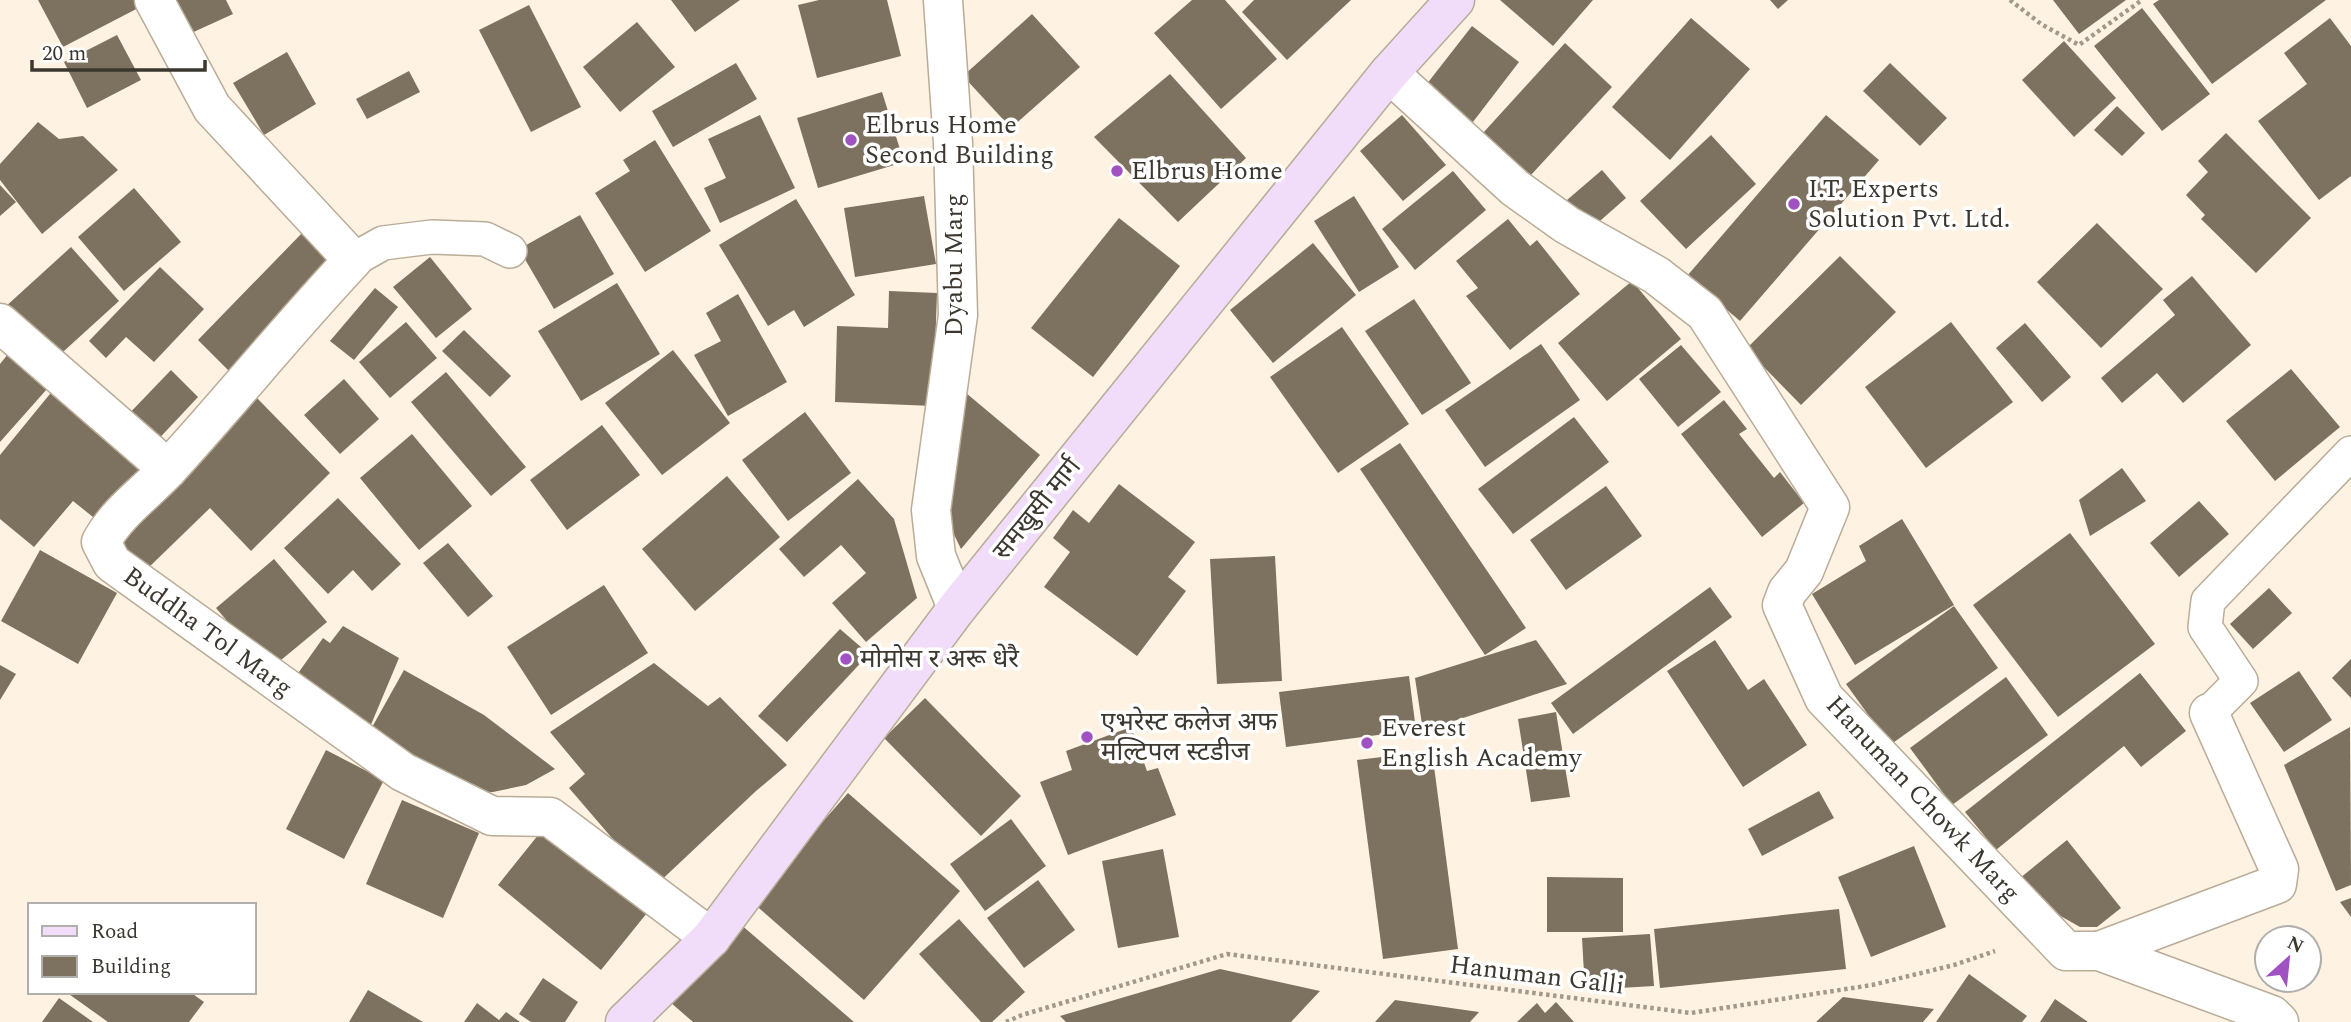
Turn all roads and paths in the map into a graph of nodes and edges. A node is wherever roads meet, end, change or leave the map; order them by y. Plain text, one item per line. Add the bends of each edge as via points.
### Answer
1 (154, 0) edge
2 (943, 0) edge
3 (1455, 0) edge
4 (2010, 0) edge
5 (2142, 0) edge
6 (1389, 73) junction
7 (510, 251) dead end
8 (353, 260) junction
9 (0, 323) edge
10 (2351, 453) edge
11 (168, 469) junction
12 (957, 608) junction
13 (2209, 713) joint
14 (711, 938) junction
15 (2083, 951) junction
16 (625, 1022) edge
17 (1006, 1022) edge
18 (2279, 1022) edge

1 - 8 street via 212,108
2 - 12 street, Dyabu Marg via 958,315 931,510 936,556
3 - 6 main road, समखुसी मार्ग
4 - 5 path via 2079,45
6 - 12 main road, समखुसी मार्ग
6 - 15 street, Hanuman Chowk Marg via 1515,188 1567,225 1656,275 1705,313 1830,508 1804,571 1782,605 1824,698
7 - 8 lane via 485,239 432,237 383,243
8 - 11 street, Buddha Tol Marg
9 - 11 street
10 - 13 lane via 2208,601 2205,627 2241,681
11 - 14 street, Buddha Tol Marg via 111,524 101,542 112,563 403,772 492,816 550,817
12 - 14 main road, समखुसी मार्ग
13 - 15 street via 2278,869 2277,884
14 - 16 main road, समखुसी मार्ग
15 - 17 path, Hanuman Galli via 2044,942 1871,985 1691,1013 1227,954
15 - 18 street, Hanuman Chowk Marg via 2272,1015

